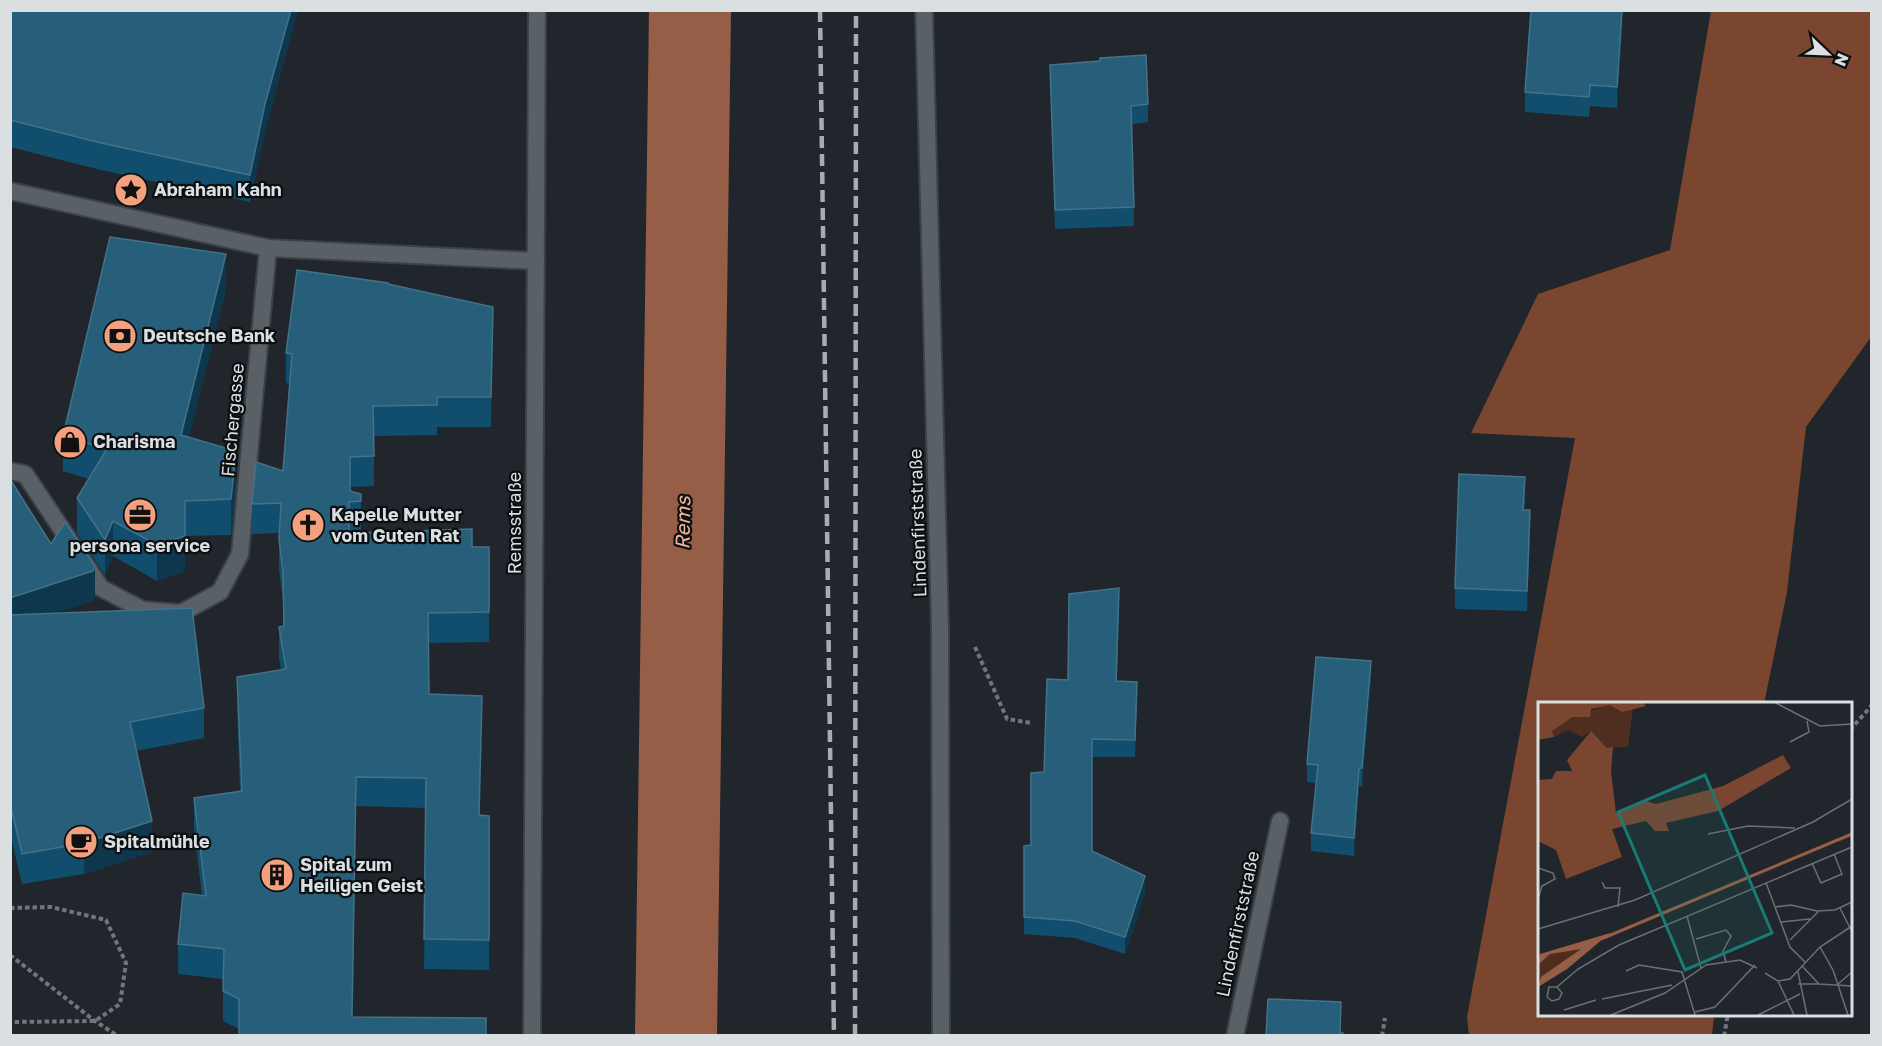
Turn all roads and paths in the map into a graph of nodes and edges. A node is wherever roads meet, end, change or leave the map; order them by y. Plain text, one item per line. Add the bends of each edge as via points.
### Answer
1 (537, 10) edge
2 (924, 10) edge
3 (10, 191) edge
4 (268, 248) junction
5 (536, 261) junction
6 (18, 472) edge
7 (971, 639) dead end
8 (1872, 705) edge
9 (1032, 723) dead end
10 (1852, 729) edge
11 (1280, 821) dead end
12 (10, 908) edge
13 (10, 955) edge
14 (1728, 1016) edge
15 (1385, 1018) dead end
16 (95, 1021) junction
17 (10, 1022) edge
18 (118, 1035) edge
19 (532, 1035) edge
20 (942, 1035) edge
21 (1235, 1035) edge
22 (1382, 1035) edge
23 (1724, 1035) edge

1 - 5 street, Remsstraße
2 - 20 street, Lindenfirststraße via 940,628
3 - 4 street
4 - 5 street
4 - 6 street, Fischergasse via 240,554 220,592 181,613 143,610 101,588
5 - 19 street, Remsstraße
7 - 9 path via 1007,719
8 - 10 path
11 - 21 street, Lindenfirststraße
12 - 16 path via 51,907 106,920 126,963 120,1004
13 - 16 path
14 - 23 path
15 - 22 path
16 - 17 path
16 - 18 path

